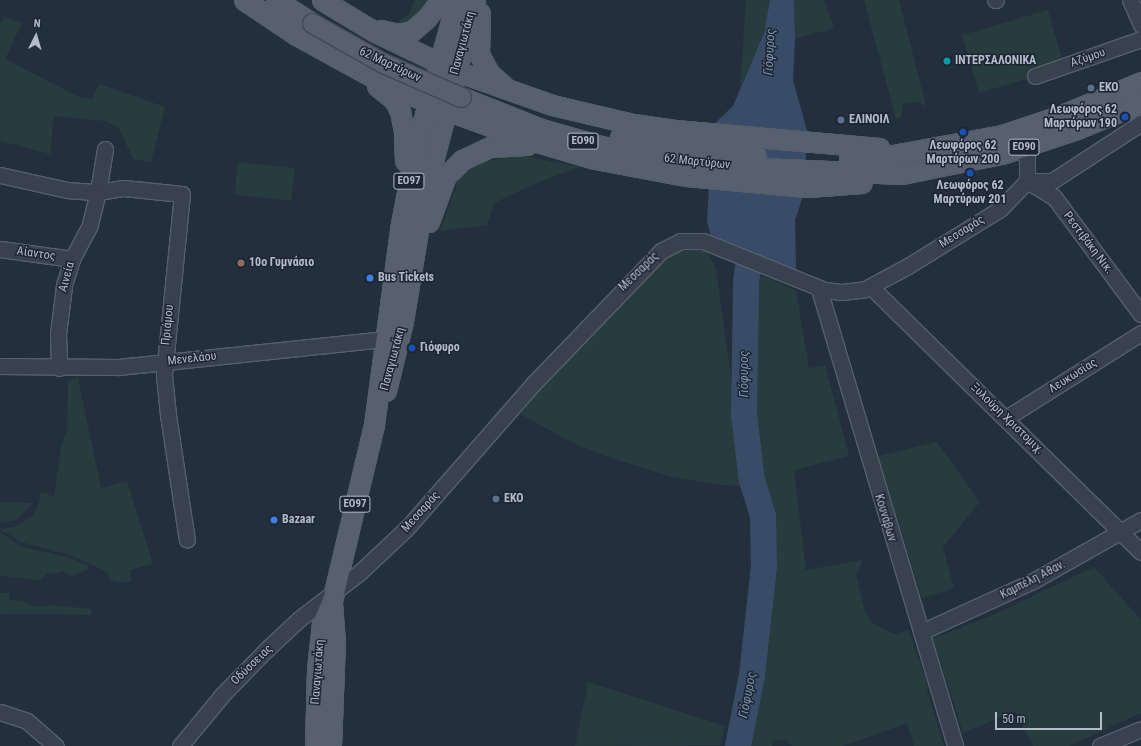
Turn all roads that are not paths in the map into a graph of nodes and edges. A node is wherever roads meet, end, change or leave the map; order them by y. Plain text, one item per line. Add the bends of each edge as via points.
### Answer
1 (244, 0) edge
2 (276, 0) edge
3 (292, 0) edge
4 (322, 0) edge
5 (441, 0) edge
6 (457, 0) edge
7 (475, 0) edge
8 (482, 0) edge
9 (1130, 0) edge
10 (355, 21) junction
11 (1141, 25) edge
12 (1141, 39) edge
13 (331, 55) junction
14 (448, 68) junction
15 (1035, 76) dead end
16 (1141, 82) edge
17 (462, 93) junction
18 (514, 93) junction
19 (428, 103) junction
20 (1141, 103) edge
21 (446, 110) junction
22 (1141, 123) edge
23 (553, 147) junction
24 (1022, 148) junction
25 (105, 149) dead end
26 (904, 152) junction
27 (709, 157) junction
28 (810, 165) junction
29 (0, 175) edge
30 (1027, 181) junction
31 (98, 192) junction
32 (404, 202) junction
33 (0, 249) edge
34 (72, 259) junction
35 (412, 268) junction
36 (871, 287) junction
37 (819, 288) junction
38 (1141, 314) edge
39 (1141, 333) edge
40 (384, 339) junction
41 (165, 362) junction
42 (0, 366) edge
43 (59, 368) junction
44 (377, 406) junction
45 (1006, 418) junction
46 (1141, 520) edge
47 (1121, 531) junction
48 (187, 540) dead end
49 (1141, 552) edge
50 (333, 597) junction
51 (921, 632) junction
52 (0, 712) edge
53 (1141, 729) edge
54 (1128, 741) edge
55 (56, 746) edge
56 (180, 746) edge
57 (315, 746) edge
58 (331, 746) edge
59 (955, 746) edge
60 (1100, 746) edge

1 - 13 main road, ΕΟ90
2 - 17 main road, 62 Μαρτύρων / ΕΟ90, bridge via 376,59
3 - 17 main road, 62 Μαρτύρων / ΕΟ90 via 365,44
4 - 10 main road, 62 Μαρτύρων / ΕΟ90
5 - 10 main road via 426,19 405,33 382,30
6 - 14 main road, Παναγιωτάκη / ΕΟ97
7 - 14 main road, Παναγιωτάκη / ΕΟ97
8 - 18 main road via 478,42 482,62 495,80
9 - 11 street
10 - 14 main road, 62 Μαρτύρων / ΕΟ90
12 - 15 street, Αζύμου
13 - 19 main road, ΕΟ90
13 - 32 main road via 377,86 398,107 404,141
14 - 18 main road, 62 Μαρτύρων / ΕΟ90
14 - 19 main road, Παναγιωτάκη / ΕΟ97
14 - 21 main road, Παναγιωτάκη / ΕΟ97
16 - 26 main road, 62 Μαρτύρων / ΕΟ90 via 1024,129 954,145
17 - 27 main road, 62 Μαρτύρων / ΕΟ90 via 600,133
18 - 27 main road, 62 Μαρτύρων / ΕΟ90 via 633,124
19 - 21 main road, ΕΟ90
19 - 32 main road, Παναγιωτάκη / ΕΟ97 via 416,143
20 - 24 main road, ΕΟ90
21 - 23 main road, ΕΟ90
21 - 35 main road, Παναγιωτάκη / ΕΟ97 via 424,196
22 - 30 street via 1052,181
23 - 27 main road, ΕΟ90 via 609,162
23 - 35 main road via 490,147 462,160 450,171 444,182
24 - 28 main road, ΕΟ90 via 977,160 858,184
24 - 30 street via 1026,159
25 - 31 street, Αινεία
26 - 28 main road, 62 Μαρτύρων / ΕΟ90
26 - 28 main road, 62 Μαρτύρων / ΕΟ90 via 874,147
27 - 28 main road, 62 Μαρτύρων / ΕΟ90
27 - 28 main road, ΕΟ90
29 - 31 street via 67,190
30 - 36 street, Μεσσαράς via 1000,209
30 - 38 street, Ρεστιβάκη Νικ. via 1054,197
31 - 34 street, Αινεία via 88,232
31 - 41 street, Πριάμου via 124,188 182,194
32 - 40 main road, Παναγιωτάκη / ΕΟ97
33 - 34 street, Αίαντος
34 - 43 street, Αινεία via 60,306
35 - 44 main road, Παναγιωτάκη / ΕΟ97 via 394,365 387,389
36 - 37 street, Μεσσαράς via 842,292
36 - 45 street, Ξυλούρη Χριστομιχ.
37 - 50 street, Μεσσαράς via 711,243 681,241 667,246 652,258 533,384 407,528
37 - 51 street, Κουνάβων
39 - 45 street, Λευκωσίας
40 - 41 street, Μενελάου
40 - 44 main road, Παναγιωτάκη / ΕΟ97 via 376,391
41 - 43 street, Μενελάου via 119,367
41 - 48 street, Πριάμου via 167,408
42 - 43 street, Μενελάου
44 - 50 main road, ΕΟ97
45 - 47 street, Ξυλούρη Χριστομιχ.
46 - 47 street, Καμπέλη Αθαν.
47 - 49 street, Ξυλούρη Χριστομιχ.
47 - 51 street, Καμπέλη Αθαν. via 1034,581
50 - 56 street, Οδύσσειας via 300,619 236,679
50 - 57 main road, Παναγιωτάκη / ΕΟ97 via 324,616 318,645
50 - 58 main road, Παναγιωτάκη / ΕΟ97 via 335,643
51 - 59 street, Κουνάβων
52 - 55 street via 27,721
53 - 54 street
54 - 60 street

